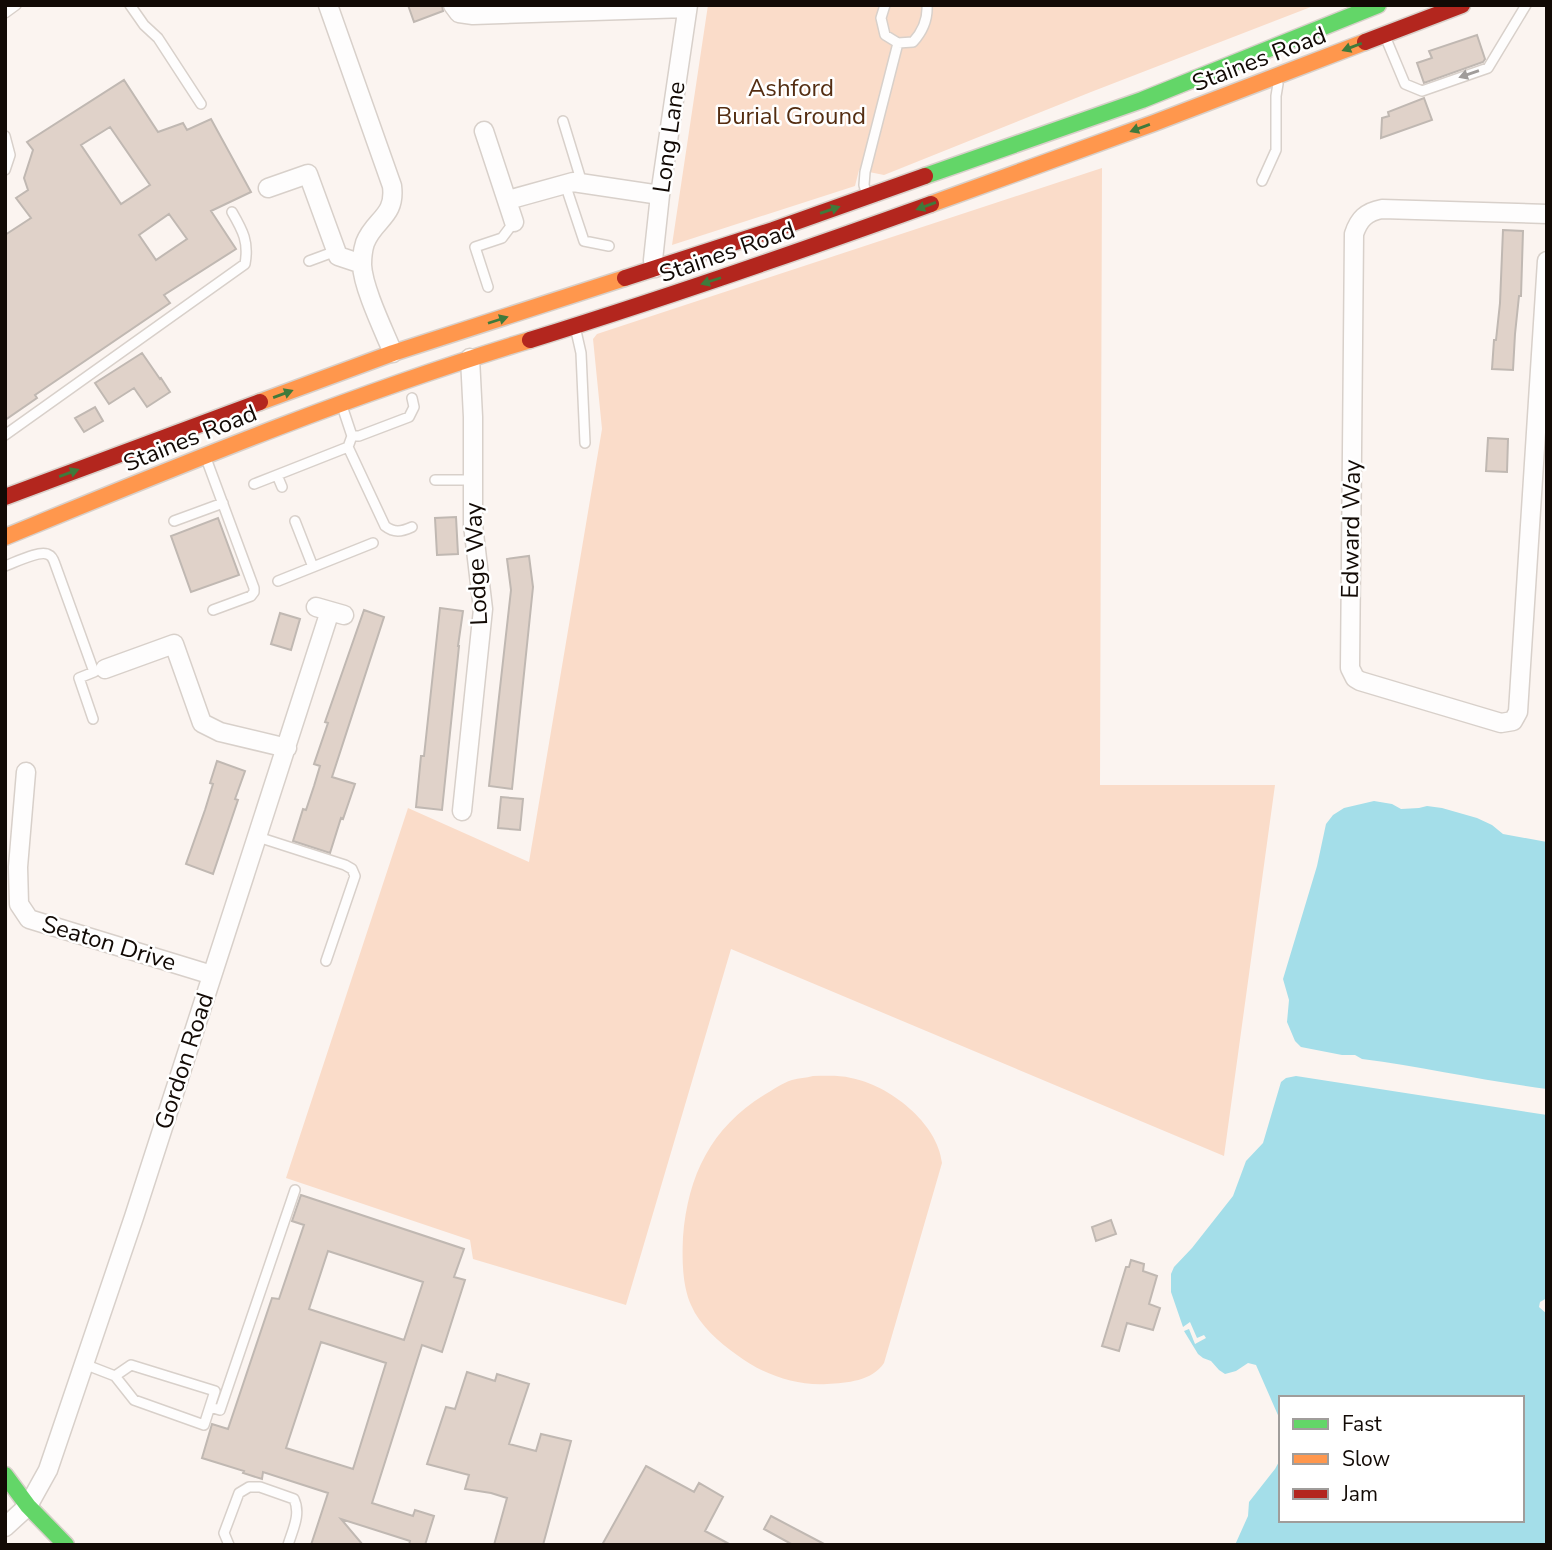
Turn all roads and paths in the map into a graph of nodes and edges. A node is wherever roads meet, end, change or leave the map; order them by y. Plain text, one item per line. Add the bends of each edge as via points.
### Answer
1 (16, 5) edge
2 (130, 5) edge
3 (328, 5) edge
4 (453, 5) edge
5 (885, 5) edge
6 (927, 5) edge
7 (1378, 5) edge
8 (1462, 5) edge
9 (1526, 5) edge
10 (688, 7) edge
11 (5, 13) edge
12 (1385, 35) junction
13 (898, 43) junction
14 (1279, 75) junction
15 (201, 104) dead end
16 (563, 121) dead end
17 (484, 131) dead end
18 (5, 136) edge
19 (5, 170) edge
20 (1262, 181) dead end
21 (565, 184) junction
22 (583, 184) junction
23 (268, 188) dead end
24 (660, 195) junction
25 (867, 197) junction
26 (508, 200) junction
27 (232, 212) dead end
28 (1547, 214) edge
29 (514, 222) joint
30 (609, 246) dead end
31 (336, 251) junction
32 (309, 261) dead end
33 (1547, 261) edge
34 (362, 264) junction
35 (655, 268) junction
36 (488, 287) dead end
37 (575, 326) junction
38 (393, 354) junction
39 (470, 358) junction
40 (412, 398) dead end
41 (341, 404) junction
42 (5, 435) edge
43 (352, 436) junction
44 (585, 443) dead end
45 (348, 447) junction
46 (205, 456) junction
47 (277, 475) junction
48 (435, 480) dead end
49 (473, 480) junction
50 (254, 484) dead end
51 (282, 487) dead end
52 (5, 497) edge
53 (223, 503) junction
54 (174, 521) dead end
55 (295, 521) dead end
56 (412, 527) dead end
57 (5, 537) edge
58 (373, 542) dead end
59 (5, 566) edge
60 (313, 567) junction
61 (278, 581) dead end
62 (213, 610) dead end
63 (330, 611) dead end
64 (105, 669) dead end
65 (93, 719) dead end
66 (287, 748) junction
67 (26, 772) dead end
68 (463, 811) dead end
69 (258, 837) junction
70 (326, 961) dead end
71 (212, 975) junction
72 (295, 1190) dead end
73 (83, 1364) junction
74 (115, 1376) junction
75 (210, 1407) junction
76 (5, 1475) edge
77 (28, 1506) junction
78 (5, 1527) edge
79 (66, 1545) edge
80 (229, 1545) edge
81 (288, 1545) edge

1 - 11 lane
2 - 15 lane via 158,38
3 - 34 street via 394,200 366,242
4 - 10 street via 459,13 473,15
5 - 13 lane via 881,18 886,35
6 - 13 lane via 920,35 913,42
7 - 25 main road, Staines Road via 1142,100
8 - 12 main road, Staines Road
9 -> 12 lane via 1488,68 1422,91 1405,85
10 - 24 street, Long Lane
12 -> 14 main road, Staines Road
13 - 25 lane via 865,172
14 - 20 lane via 1276,150
14 -> 37 main road, Staines Road via 810,248
16 - 22 lane
17 - 26 street
18 - 19 lane via 10,155
21 - 22 street
21 - 26 street
21 - 30 lane via 584,241
22 - 24 street
23 - 31 street via 308,174
24 - 35 street, Long Lane
35 -> 25 main road, Staines Road
26 - 29 street
27 - 42 lane via 243,229 248,250 245,264
28 - 33 street, Edward Way via 1382,209 1363,217 1354,234 1350,668 1360,681 1501,723 1513,721 1518,712
29 - 36 lane via 502,237 475,247
31 - 32 lane
31 - 34 street via 338,256
34 - 38 street
38 -> 35 main road, Staines Road
37 - 39 main road, Staines Road
37 - 44 lane via 581,353
52 -> 38 main road, Staines Road
39 - 41 main road, Staines Road
39 - 49 street, Lodge Way
40 - 43 lane via 409,417
41 - 43 lane
41 - 46 main road, Staines Road
43 - 45 lane
45 - 47 lane
45 - 56 lane via 385,526 402,532
46 - 53 lane
46 - 57 main road, Staines Road
47 - 50 lane
47 - 51 lane
48 - 49 lane
49 - 68 street, Lodge Way via 483,609
53 - 54 lane
53 - 62 lane via 254,593
55 - 60 lane
58 - 60 lane
59 - 65 lane via 39,554 51,556 94,672 79,678
60 - 61 lane
63 - 66 street, Gordon Road
64 - 66 street via 174,644 202,723 220,732
66 - 69 street, Gordon Road
67 - 71 street, Seaton Drive via 18,867 19,904 29,919
69 - 70 lane via 352,869 355,876
69 - 71 street, Gordon Road
71 - 73 street, Gordon Road
72 - 75 lane via 220,1410
73 - 74 lane
73 - 77 street, Gordon Road via 48,1470
74 - 75 lane via 134,1400 204,1425
74 - 75 lane via 131,1365 215,1391
76 - 77 main road
77 - 78 street, Gordon Road
77 - 79 main road
80 - 81 lane via 224,1533 239,1493 248,1487 294,1499 298,1514

